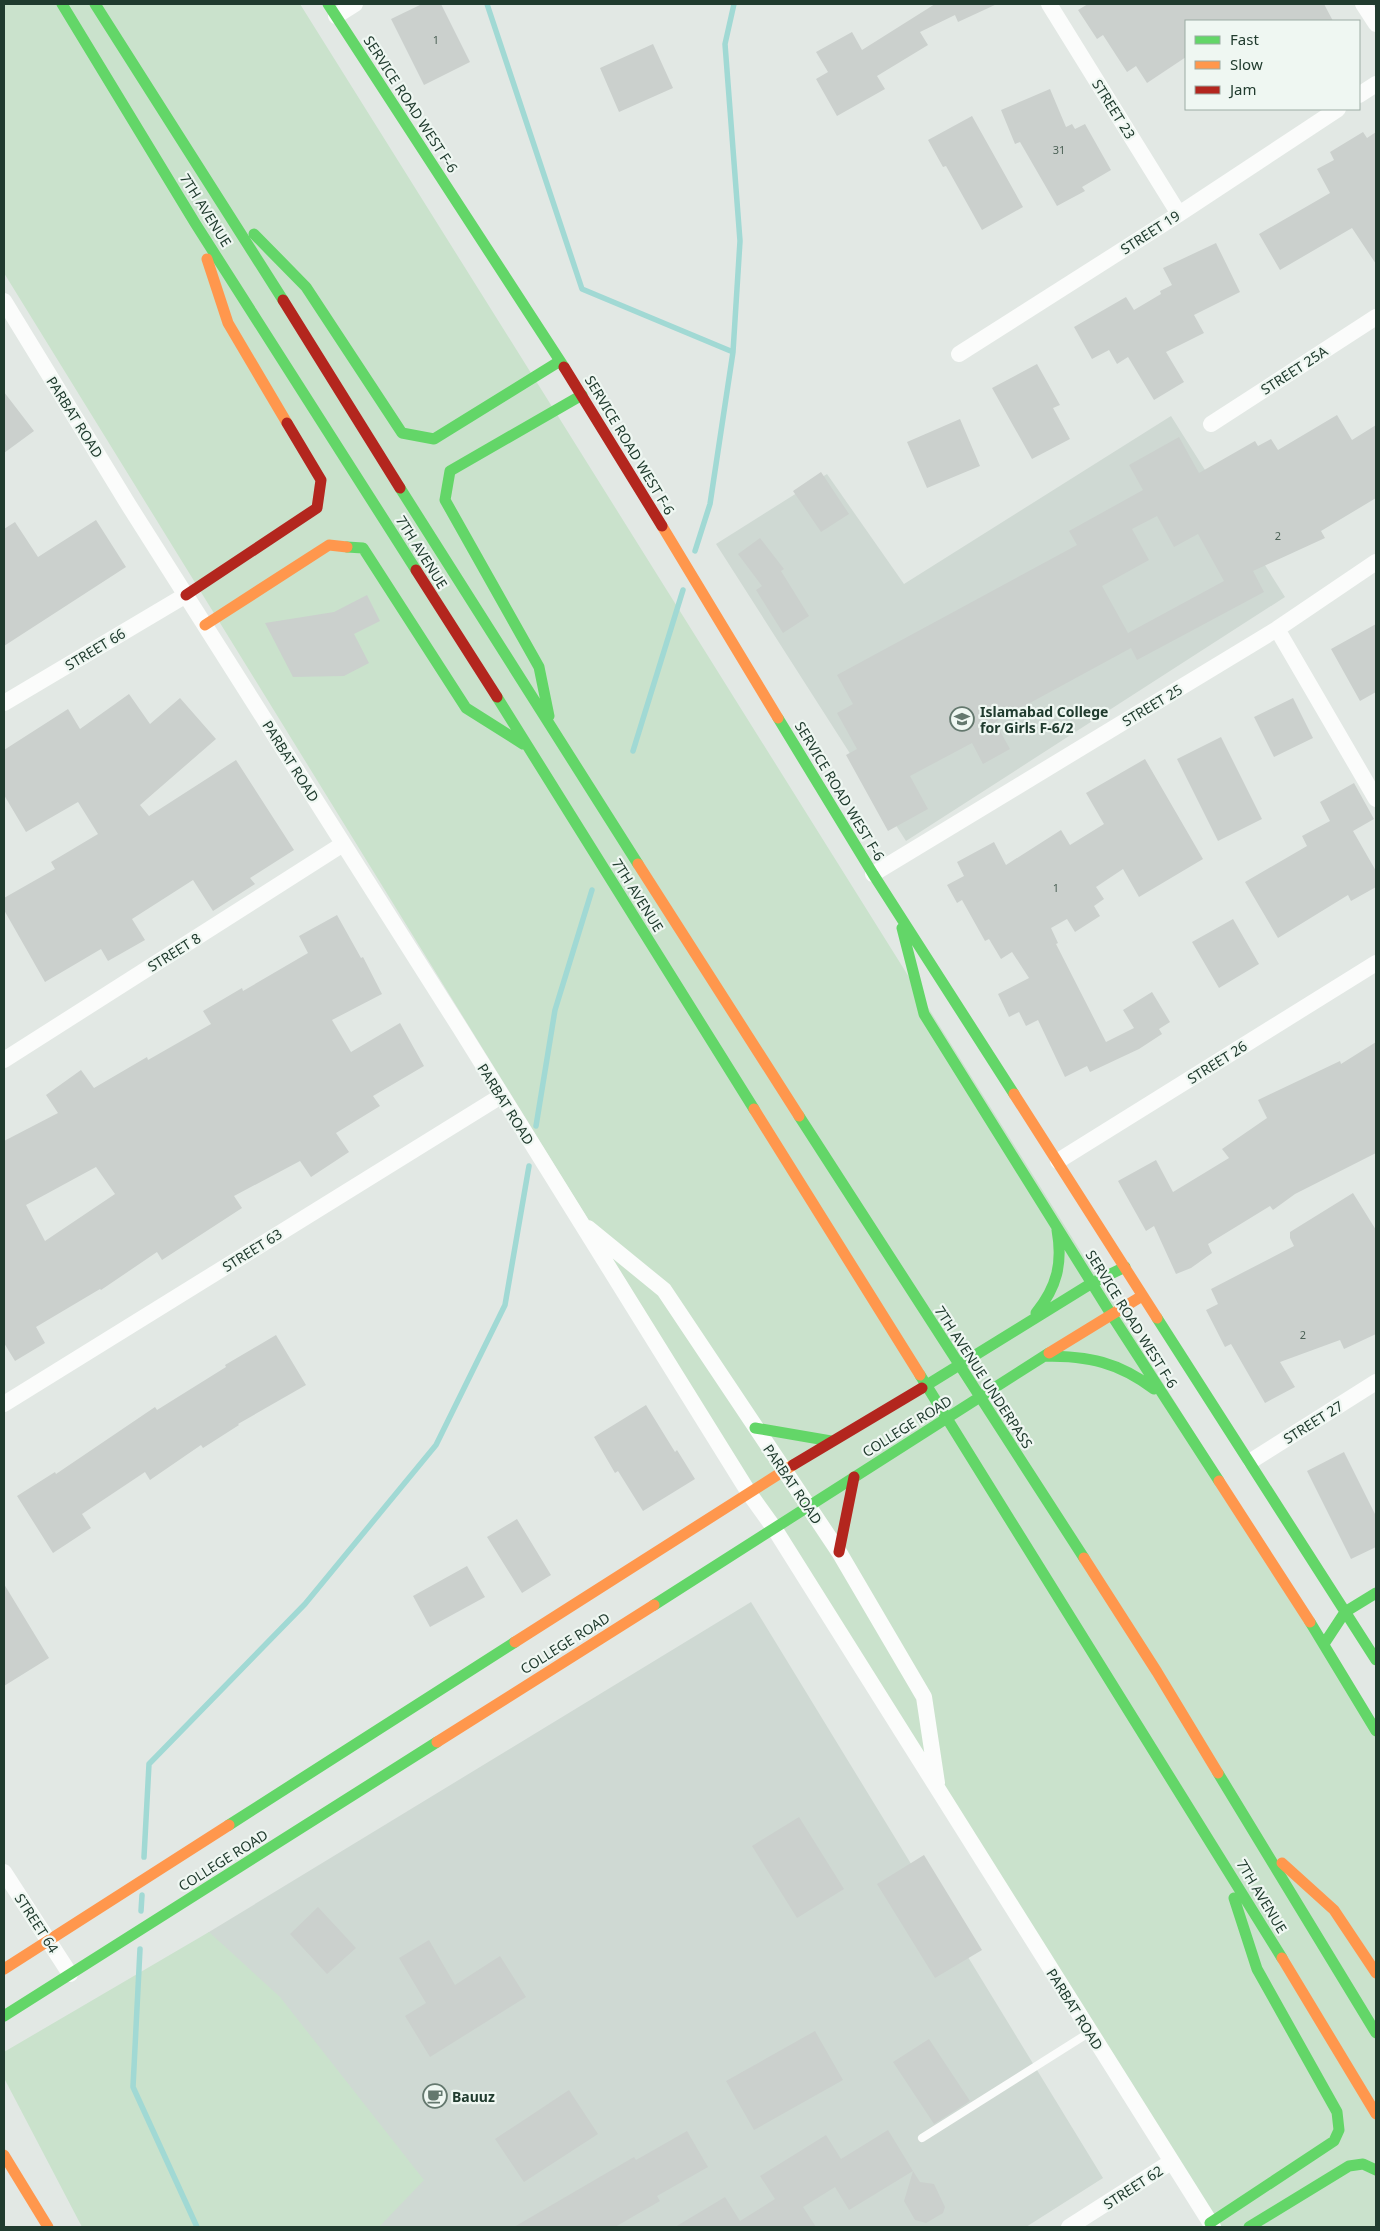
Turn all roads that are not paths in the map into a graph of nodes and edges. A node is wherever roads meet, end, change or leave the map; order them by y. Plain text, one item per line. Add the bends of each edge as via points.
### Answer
1 (62, 4) edge
2 (95, 4) edge
3 (355, 4) edge
4 (1049, 4) edge
5 (1363, 4) edge
6 (330, 8) edge
7 (1376, 24) edge
8 (1376, 84) edge
9 (1360, 94) edge
10 (1336, 110) edge
11 (221, 201) junction
12 (1179, 214) junction
13 (195, 223) junction
14 (4, 304) edge
15 (1376, 317) edge
16 (959, 354) dead end
17 (560, 361) junction
18 (582, 395) junction
19 (1211, 424) dead end
20 (1376, 562) edge
21 (186, 595) junction
22 (205, 626) junction
23 (1277, 629) junction
24 (4, 703) edge
25 (552, 730) junction
26 (528, 746) junction
27 (1376, 799) edge
28 (343, 844) junction
29 (873, 874) junction
30 (896, 908) junction
31 (1376, 963) edge
32 (4, 1060) edge
33 (501, 1096) junction
34 (787, 1097) joint
35 (1058, 1161) junction
36 (578, 1220) junction
37 (1056, 1223) junction
38 (1125, 1267) junction
39 (1092, 1283) junction
40 (1142, 1296) junction
41 (1111, 1314) junction
42 (1029, 1322) junction
43 (1044, 1356) junction
44 (1376, 1382) edge
45 (1162, 1396) junction
46 (4, 1404) edge
47 (755, 1428) junction
48 (831, 1441) junction
49 (1251, 1461) junction
50 (784, 1470) junction
51 (854, 1477) junction
52 (749, 1492) junction
53 (808, 1506) junction
54 (774, 1528) junction
55 (840, 1552) junction
56 (1376, 1593) edge
57 (1345, 1612) junction
58 (1372, 1641) edge
59 (1324, 1644) junction
60 (1376, 1660) edge
61 (1157, 1672) joint
62 (1376, 1730) edge
63 (938, 1790) junction
64 (1261, 1844) junction
65 (1219, 1854) junction
66 (4, 1872) edge
67 (50, 1941) junction
68 (4, 1969) edge
69 (1376, 1973) edge
70 (70, 1974) junction
71 (4, 2016) edge
72 (1090, 2032) junction
73 (1376, 2033) edge
74 (1376, 2114) edge
75 (922, 2138) dead end
76 (4, 2155) edge
77 (1172, 2162) junction
78 (1376, 2170) edge
79 (1211, 2225) edge
80 (48, 2227) edge
81 (1070, 2227) edge
82 (1250, 2227) edge

1 - 13 main road, 7TH AVENUE
2 - 11 main road, 7TH AVENUE
3 - 6 street
4 - 12 street, STREET 23
5 - 7 street
6 - 17 main road, SERVICE ROAD WEST F-6
8 - 9 street
10 - 12 street, STREET 19
11 - 17 main road via 306,287 402,433 434,439
11 - 25 main road, 7TH AVENUE
12 - 16 street, STREET 19
13 - 21 main road via 228,323 321,480 317,508
13 - 26 main road, 7TH AVENUE
14 - 21 street, PARBAT ROAD
15 - 19 street, STREET 25A
17 - 18 main road, SERVICE ROAD WEST F-6
18 - 25 main road via 450,470 445,500 539,667
18 - 29 main road, SERVICE ROAD WEST F-6
20 - 23 street, STREET 25
21 - 22 street, PARBAT ROAD
21 - 24 street, STREET 66
22 - 26 main road via 329,545 363,548 466,708
22 - 28 street, PARBAT ROAD
23 - 27 street
23 - 29 street, STREET 25
25 - 34 main road, 7TH AVENUE
26 - 65 main road, 7TH AVENUE
28 - 32 street, STREET 8
28 - 33 street, PARBAT ROAD
29 - 30 main road, SERVICE ROAD WEST F-6
30 - 35 main road, SERVICE ROAD WEST F-6
30 - 37 main road, SERVICE ROAD WEST F-6 via 924,1014
31 - 35 street, STREET 26
33 - 36 street, PARBAT ROAD
33 - 46 street, STREET 63
34 - 61 main road, 7TH AVENUE UNDERPASS
35 - 38 main road, SERVICE ROAD WEST F-6
36 - 47 street, PARBAT ROAD via 664,1290
36 - 52 street, PARBAT ROAD
37 - 39 main road, SERVICE ROAD WEST F-6
37 - 42 main road via 1061,1249 1058,1276 1047,1301
38 - 39 main road, COLLEGE ROAD
38 - 40 main road, SERVICE ROAD WEST F-6
39 - 41 main road, SERVICE ROAD WEST F-6
39 - 42 main road, COLLEGE ROAD
40 - 41 main road, COLLEGE ROAD
40 - 49 main road, SERVICE ROAD WEST F-6
41 - 43 main road, COLLEGE ROAD
41 - 45 main road, SERVICE ROAD WEST F-6
42 - 48 main road, COLLEGE ROAD via 979,1355
43 - 45 main road via 1076,1355 1108,1362 1137,1376
43 - 51 main road, COLLEGE ROAD
44 - 49 street, STREET 27
45 - 59 main road, SERVICE ROAD WEST F-6
47 - 48 main road
47 - 50 street, PARBAT ROAD
48 - 50 main road, COLLEGE ROAD
49 - 57 main road, SERVICE ROAD WEST F-6
50 - 52 main road, COLLEGE ROAD
50 - 53 street, PARBAT ROAD
51 - 53 main road, COLLEGE ROAD
51 - 55 main road
52 - 54 street, PARBAT ROAD
52 - 67 main road, COLLEGE ROAD
53 - 54 main road, COLLEGE ROAD
53 - 55 street, PARBAT ROAD
54 - 63 street, PARBAT ROAD
54 - 70 main road, COLLEGE ROAD
55 - 63 street, PARBAT ROAD via 924,1697
56 - 57 main road
57 - 58 main road, SERVICE ROAD WEST F-6
57 - 59 main road
58 - 59 main road
58 - 60 main road, SERVICE ROAD WEST F-6
59 - 62 main road, SERVICE ROAD WEST F-6
61 - 64 main road, 7TH AVENUE
63 - 72 street, PARBAT ROAD
64 - 69 main road via 1334,1910
64 - 73 main road, 7TH AVENUE
65 - 74 main road, 7TH AVENUE
65 - 79 main road via 1257,1969 1337,2112 1339,2130 1334,2140
66 - 67 street, STREET 64
67 - 68 main road, COLLEGE ROAD
67 - 70 street, STREET 64
70 - 71 main road, COLLEGE ROAD
72 - 75 lane
72 - 77 street, PARBAT ROAD
76 - 80 main road
77 - 79 street, PARBAT ROAD
77 - 81 street, STREET 62
78 - 82 main road via 1357,2163 1349,2166

